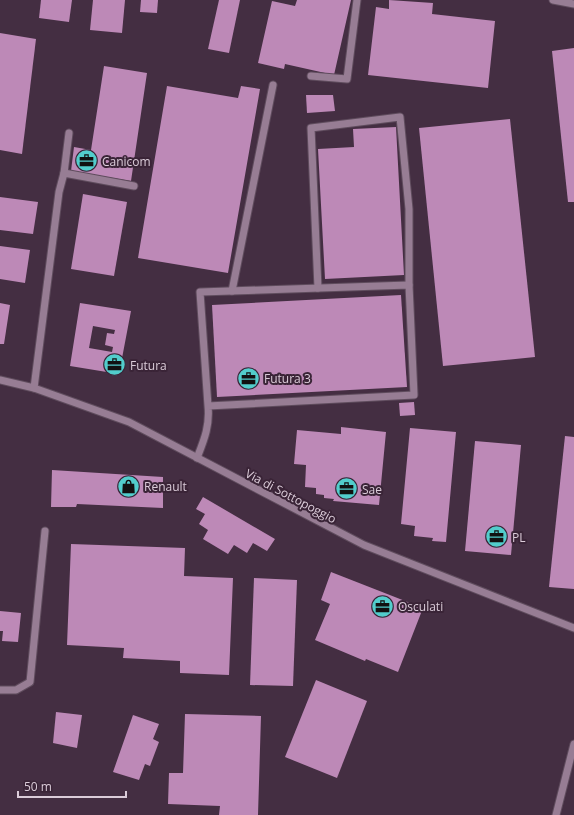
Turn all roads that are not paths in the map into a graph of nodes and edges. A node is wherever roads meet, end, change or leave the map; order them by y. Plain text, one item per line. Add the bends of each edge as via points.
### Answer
1 (357, 0) edge
2 (553, 0) edge
3 (574, 4) edge
4 (311, 76) dead end
5 (273, 85) dead end
6 (69, 133) dead end
7 (64, 173) junction
8 (134, 186) dead end
9 (409, 285) junction
10 (318, 288) junction
11 (232, 291) junction
12 (0, 380) edge
13 (34, 388) junction
14 (208, 406) junction
15 (197, 458) junction
16 (45, 531) dead end
17 (574, 628) edge
18 (0, 690) edge
19 (574, 744) edge
20 (556, 815) edge

1 - 4 street via 347,79
2 - 3 street
5 - 11 street
6 - 7 street
7 - 8 street
7 - 13 street
9 - 10 street
9 - 10 street via 409,209 400,117 311,128
9 - 14 street via 414,395
10 - 11 street
11 - 14 street via 200,292
12 - 13 street, Via di Sottopoggio
13 - 15 street, Via di Sottopoggio via 129,422
14 - 15 street via 208,430
15 - 17 street, Via di Sottopoggio via 364,545
16 - 18 street via 30,682 16,690
19 - 20 street

